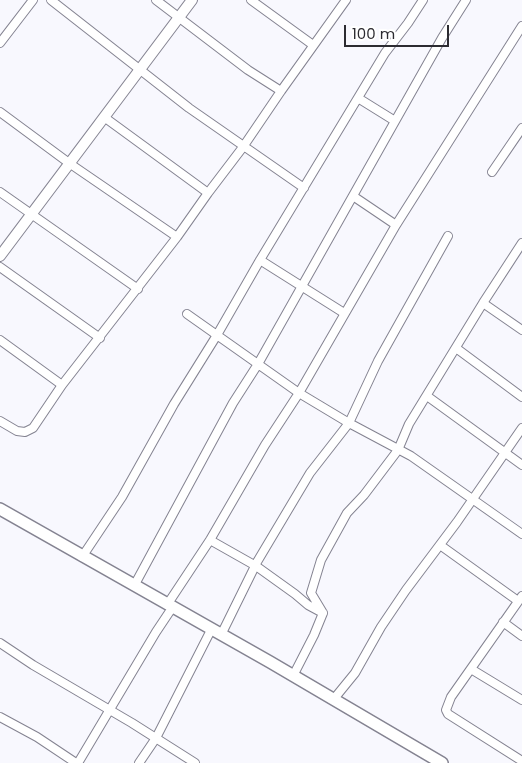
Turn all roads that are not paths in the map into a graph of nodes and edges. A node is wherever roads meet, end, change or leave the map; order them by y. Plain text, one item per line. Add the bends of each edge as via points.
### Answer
1 (33, 0) edge
2 (51, 0) edge
3 (156, 0) edge
4 (192, 0) edge
5 (252, 0) edge
6 (346, 0) edge
7 (423, 0) edge
8 (466, 0) edge
9 (179, 17) junction
10 (522, 26) edge
11 (0, 43) edge
12 (313, 45) junction
13 (138, 70) junction
14 (281, 91) junction
15 (358, 98) junction
16 (0, 112) edge
17 (104, 117) junction
18 (395, 121) junction
19 (522, 128) edge
20 (243, 147) junction
21 (69, 163) junction
22 (492, 172) dead end
23 (304, 188) junction
24 (0, 192) edge
25 (208, 193) junction
26 (353, 196) junction
27 (31, 214) junction
28 (396, 225) junction
29 (448, 236) dead end
30 (177, 237) junction
31 (522, 243) edge
32 (519, 254) edge
33 (0, 256) edge
34 (260, 260) junction
35 (0, 268) edge
36 (302, 286) junction
37 (138, 289) junction
38 (482, 304) junction
39 (187, 314) dead end
40 (344, 314) junction
41 (522, 330) edge
42 (217, 336) junction
43 (100, 338) junction
44 (0, 340) edge
45 (456, 348) junction
46 (258, 364) junction
47 (62, 385) junction
48 (299, 393) junction
49 (427, 396) junction
50 (522, 397) edge
51 (0, 421) edge
52 (349, 423) junction
53 (522, 428) edge
54 (398, 450) junction
55 (505, 453) junction
56 (522, 466) edge
57 (472, 499) junction
58 (0, 509) edge
59 (522, 534) edge
60 (210, 540) junction
61 (440, 545) junction
62 (82, 557) junction
63 (256, 566) junction
64 (134, 586) junction
65 (520, 598) edge
66 (170, 606) junction
67 (323, 613) junction
68 (503, 622) junction
69 (216, 633) junction
70 (522, 636) edge
71 (0, 643) edge
72 (471, 669) junction
73 (293, 676) junction
74 (333, 700) junction
75 (522, 700) edge
76 (110, 712) junction
77 (0, 716) edge
78 (156, 738) junction
79 (522, 761) edge
80 (77, 763) edge
81 (140, 763) edge
82 (195, 763) edge
83 (442, 763) edge

1 - 11 street
2 - 13 street
3 - 9 street
4 - 9 street
5 - 12 street
6 - 12 street
7 - 15 street
8 - 18 street
9 - 13 street
9 - 14 street
10 - 28 street
12 - 14 street
13 - 17 street
13 - 20 street
14 - 20 street
15 - 18 street
15 - 23 street
16 - 21 street
17 - 21 street
17 - 25 street
18 - 26 street
19 - 22 street
20 - 23 street
20 - 25 street
21 - 27 street
21 - 30 street
23 - 34 street
24 - 27 street
25 - 30 street
26 - 28 street
26 - 36 street
27 - 33 street
27 - 37 street
28 - 40 street
29 - 52 street via 378,361
30 - 37 street
31 - 32 street
32 - 38 street
34 - 36 street
34 - 42 street
35 - 43 street
36 - 40 street
36 - 46 street
37 - 43 street
38 - 41 street
38 - 45 street
39 - 42 street
40 - 48 street
42 - 46 street
42 - 62 street via 122,497
43 - 47 street
44 - 47 street
45 - 49 street
45 - 50 street
46 - 48 street
46 - 64 street
47 - 51 street via 30,431 17,431
48 - 52 street
48 - 60 street
49 - 54 street
49 - 55 street
52 - 54 street
52 - 63 street via 310,473
53 - 55 street
54 - 57 street
54 - 67 street via 347,513 320,560 311,593
55 - 56 street
55 - 57 street
57 - 59 street
57 - 61 street
58 - 62 main road
60 - 63 street
60 - 66 street
61 - 65 street
61 - 74 street via 381,627 355,673
62 - 64 main road
63 - 67 street
63 - 69 street
64 - 66 main road
65 - 68 street
66 - 69 main road
66 - 76 street
67 - 73 street
68 - 70 street
68 - 72 street
69 - 73 main road
69 - 78 street
71 - 76 street
72 - 75 street
72 - 79 street via 446,706 448,714
73 - 74 main road
74 - 83 main road
76 - 78 street
76 - 80 street
77 - 80 street
78 - 81 street
78 - 82 street

